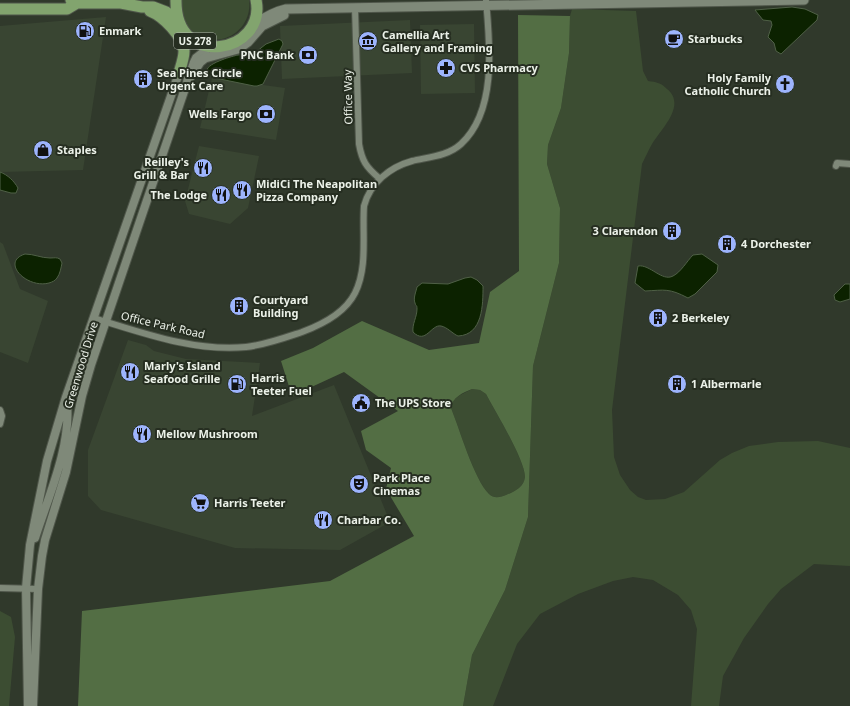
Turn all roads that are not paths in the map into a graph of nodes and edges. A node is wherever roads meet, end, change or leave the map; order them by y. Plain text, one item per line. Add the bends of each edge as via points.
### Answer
1 (138, 0) edge
2 (176, 0) edge
3 (256, 0) edge
4 (804, 0) edge
5 (76, 1) edge
6 (696, 1) edge
7 (126, 2) edge
8 (487, 3) edge
9 (355, 8) junction
10 (0, 9) edge
11 (300, 10) junction
12 (178, 21) junction
13 (252, 26) junction
14 (185, 33) junction
15 (210, 47) junction
16 (184, 76) junction
17 (850, 164) edge
18 (836, 166) dead end
19 (379, 178) junction
20 (94, 318) junction
21 (106, 322) junction
22 (66, 397) junction
23 (1, 411) edge
24 (0, 424) edge
25 (29, 564) junction
26 (0, 588) edge
27 (26, 588) junction
28 (38, 589) junction
29 (28, 706) edge
30 (33, 706) edge

1 - 7 highway, US 278
2 - 12 highway, US 278
3 - 13 highway via 256,19
4 - 6 main road
5 - 7 highway, US 278
5 - 10 highway, US 278 via 67,9
6 - 8 main road
7 - 12 highway, US 278 via 142,7 153,7
7 - 16 highway via 139,9 153,12 172,28 184,50
8 - 9 main road
8 - 19 street, Office Park Road via 488,83 484,104 468,136 454,150 397,166
9 - 11 main road
9 - 19 street, Office Way via 359,144 368,170
11 - 13 main road via 276,11
11 - 16 main road via 267,22 238,49 205,58
12 - 14 highway, US 278
13 - 15 highway, US 278 via 240,39 228,46
14 - 15 highway, US 278 via 194,41
14 - 16 street, Greenwood Drive via 188,54
15 - 16 street, Greenwood Drive via 196,58
16 - 20 street, Greenwood Drive
16 - 21 street, Greenwood Drive
17 - 18 street via 837,163
19 - 21 street, Office Park Road via 368,194 364,206 363,254 357,288 343,308 322,323 264,344 229,348 154,336
20 - 21 street, Office Park Road
20 - 22 street, Greenwood Drive
21 - 28 street, Greenwood Drive via 87,376 66,472 45,540
22 - 25 street, Greenwood Drive via 47,461 34,522
22 - 25 street, Greenwood Drive via 67,425 62,451
23 - 24 street
25 - 27 street, Greenwood Drive
26 - 27 street
27 - 28 street
27 - 29 street, Greenwood Drive
28 - 30 street, Greenwood Drive

